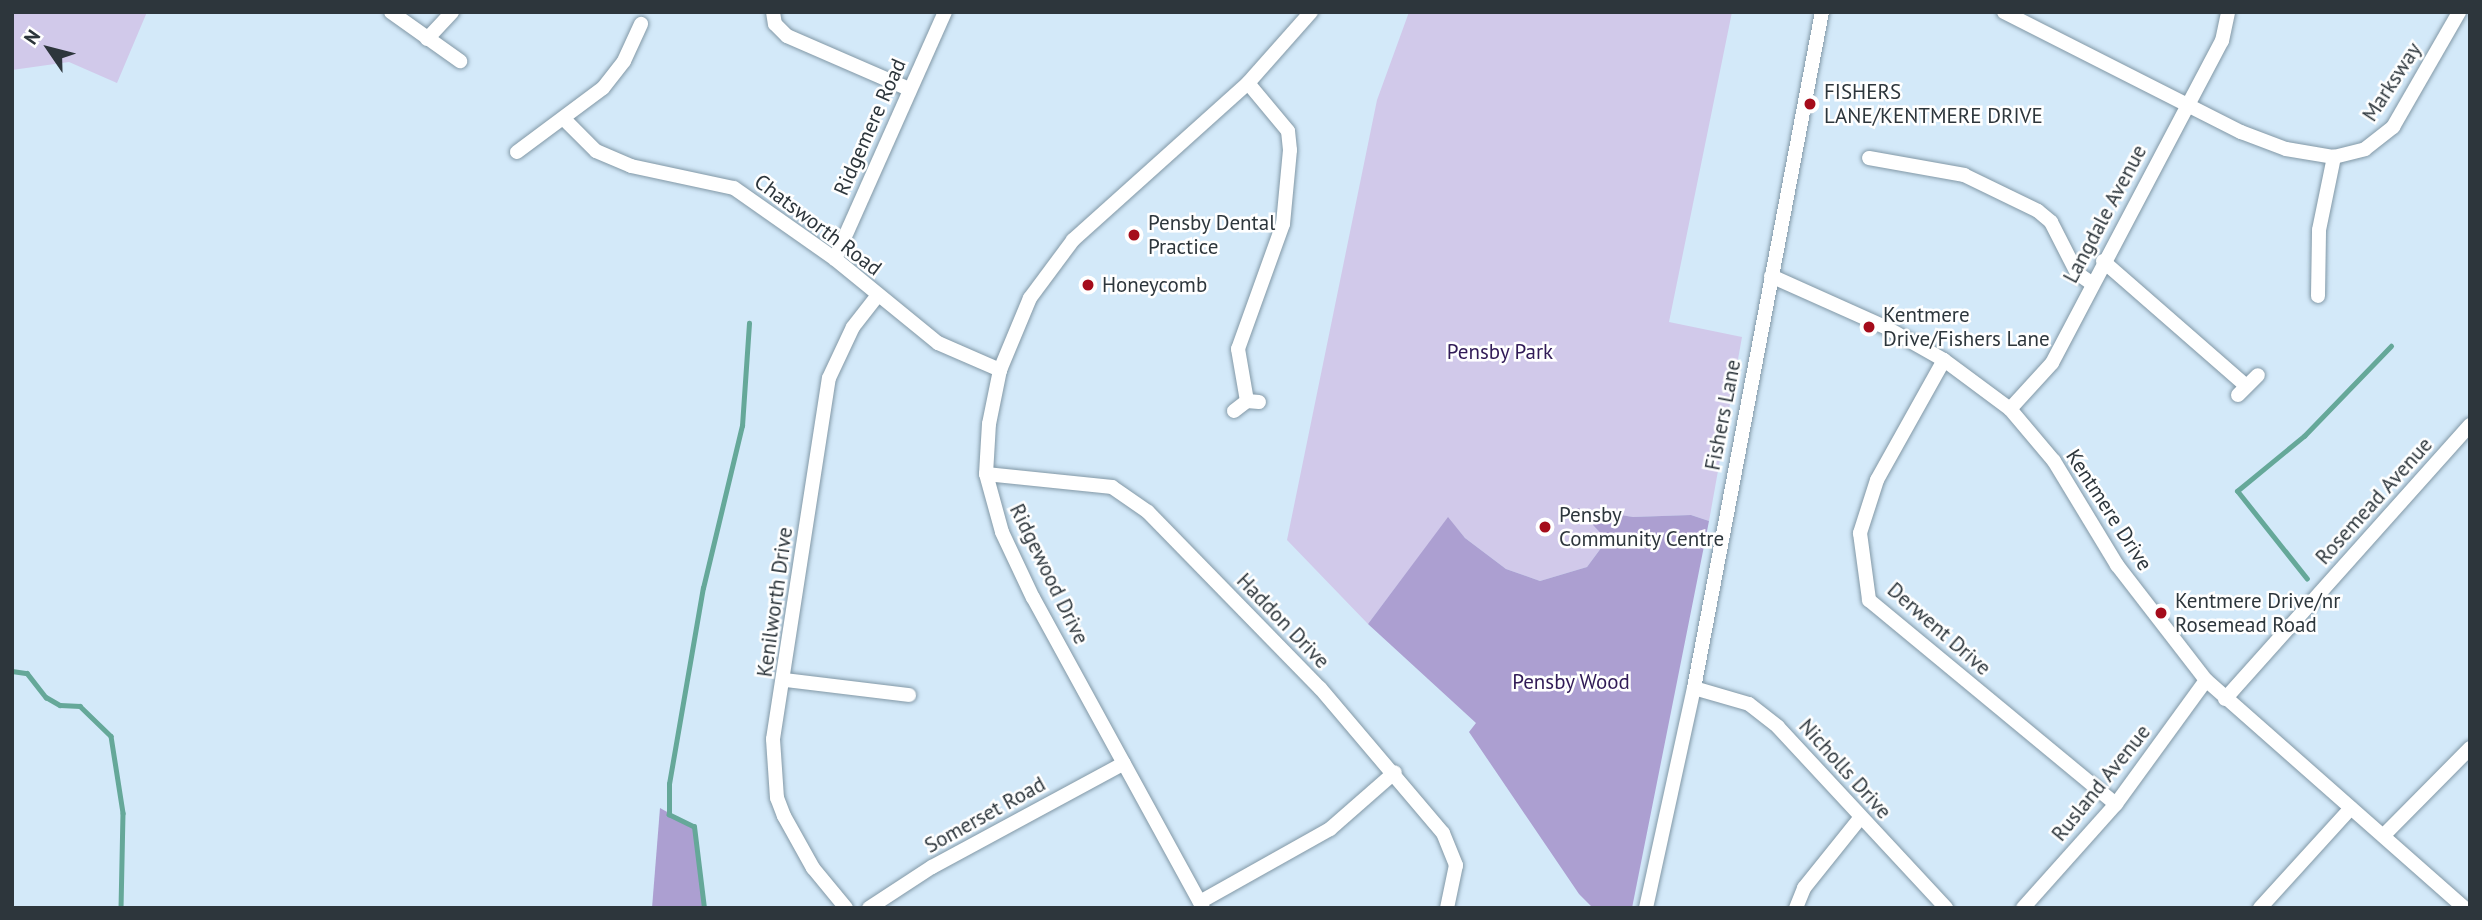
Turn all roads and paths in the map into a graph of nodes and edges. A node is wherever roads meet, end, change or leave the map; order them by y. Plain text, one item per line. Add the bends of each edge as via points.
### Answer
1 (391, 12) edge
2 (452, 12) edge
3 (773, 12) edge
4 (945, 12) edge
5 (1311, 12) edge
6 (1822, 12) edge
7 (2228, 12) edge
8 (2459, 12) edge
9 (2010, 13) edge
10 (641, 24) dead end
11 (427, 39) junction
12 (460, 61) dead end
13 (1248, 83) junction
14 (909, 89) junction
15 (2186, 105) junction
16 (565, 120) junction
17 (517, 152) dead end
18 (2334, 157) junction
19 (1869, 158) dead end
20 (835, 259) junction
21 (2102, 261) junction
22 (1771, 276) junction
23 (2090, 282) junction
24 (877, 296) junction
25 (2318, 296) dead end
26 (1944, 360) junction
27 (1000, 370) junction
28 (2258, 375) dead end
29 (2010, 409) junction
30 (1234, 411) dead end
31 (2470, 425) edge
32 (986, 474) junction
33 (785, 680) junction
34 (2207, 680) junction
35 (1694, 688) junction
36 (909, 695) dead end
37 (2225, 699) junction
38 (2470, 748) edge
39 (1124, 763) junction
40 (1395, 772) junction
41 (2116, 804) junction
42 (2351, 808) junction
43 (1860, 818) junction
44 (2385, 834) junction
45 (1201, 905) edge
46 (846, 908) edge
47 (869, 908) edge
48 (1447, 908) edge
49 (1646, 908) edge
50 (1796, 908) edge
51 (1946, 908) edge
52 (2023, 908) edge
53 (2260, 908) edge
54 (2465, 908) edge

1 - 11 street
2 - 11 street
3 - 14 street via 775,24 787,36
4 - 14 street, Ridgemere Road
5 - 13 street, Ridgewood Drive
6 - 22 street, Fishers Lane
7 - 15 street, Langdale Avenue via 2222,41
8 - 18 street, Marksway via 2393,127 2365,149
9 - 15 street, Marksway
10 - 16 street via 624,61 603,88
11 - 12 street
13 - 27 street, Ridgewood Drive via 1073,240 1030,298
13 - 30 street via 1288,131 1290,150 1283,224 1238,349 1253,401
14 - 20 street, Ridgemere Road
15 - 18 street, Marksway via 2269,144
15 - 21 street, Langdale Avenue
16 - 17 street
16 - 20 street, Chatsworth Road via 596,151 631,166 734,188
18 - 25 street via 2323,203
19 - 23 street via 1964,175 2038,211 2051,222 2077,273
20 - 24 street, Chatsworth Road
21 - 23 street, Langdale Avenue
21 - 28 street via 2241,390
22 - 26 street, Kentmere Drive via 1837,302
22 - 35 street, Fishers Lane
23 - 29 street, Langdale Avenue via 2052,363
24 - 27 street, Chatsworth Road via 938,343
24 - 33 street, Kenilworth Drive via 853,327 829,378
26 - 29 street, Kentmere Drive
26 - 41 street, Derwent Drive via 1877,480 1860,533 1869,600
27 - 32 street, Ridgewood Drive via 989,424
29 - 34 street, Kentmere Drive via 2054,461 2117,565
31 - 37 street, Rosemead Avenue
32 - 39 street, Ridgewood Drive via 1002,532 1033,598
32 - 40 street, Haddon Drive via 1094,483 1128,494 1320,688
33 - 36 street
33 - 46 street, Kenilworth Drive via 774,739 777,798 813,868
34 - 37 street, Kentmere Drive
34 - 41 street, Rusland Avenue
35 - 43 street, Nicholls Drive via 1749,704 1778,727
35 - 49 street, Fishers Lane
37 - 42 street, Kentmere Drive
38 - 44 street
39 - 45 street, Ridgewood Drive
39 - 47 street, Somerset Road via 932,867
40 - 45 street via 1330,829
40 - 48 street, Haddon Drive via 1452,849 1454,889
41 - 52 street, Rusland Avenue
42 - 44 street, Kentmere Drive
42 - 53 street
43 - 50 street via 1804,888
43 - 51 street, Nicholls Drive
44 - 54 street, Kentmere Drive

